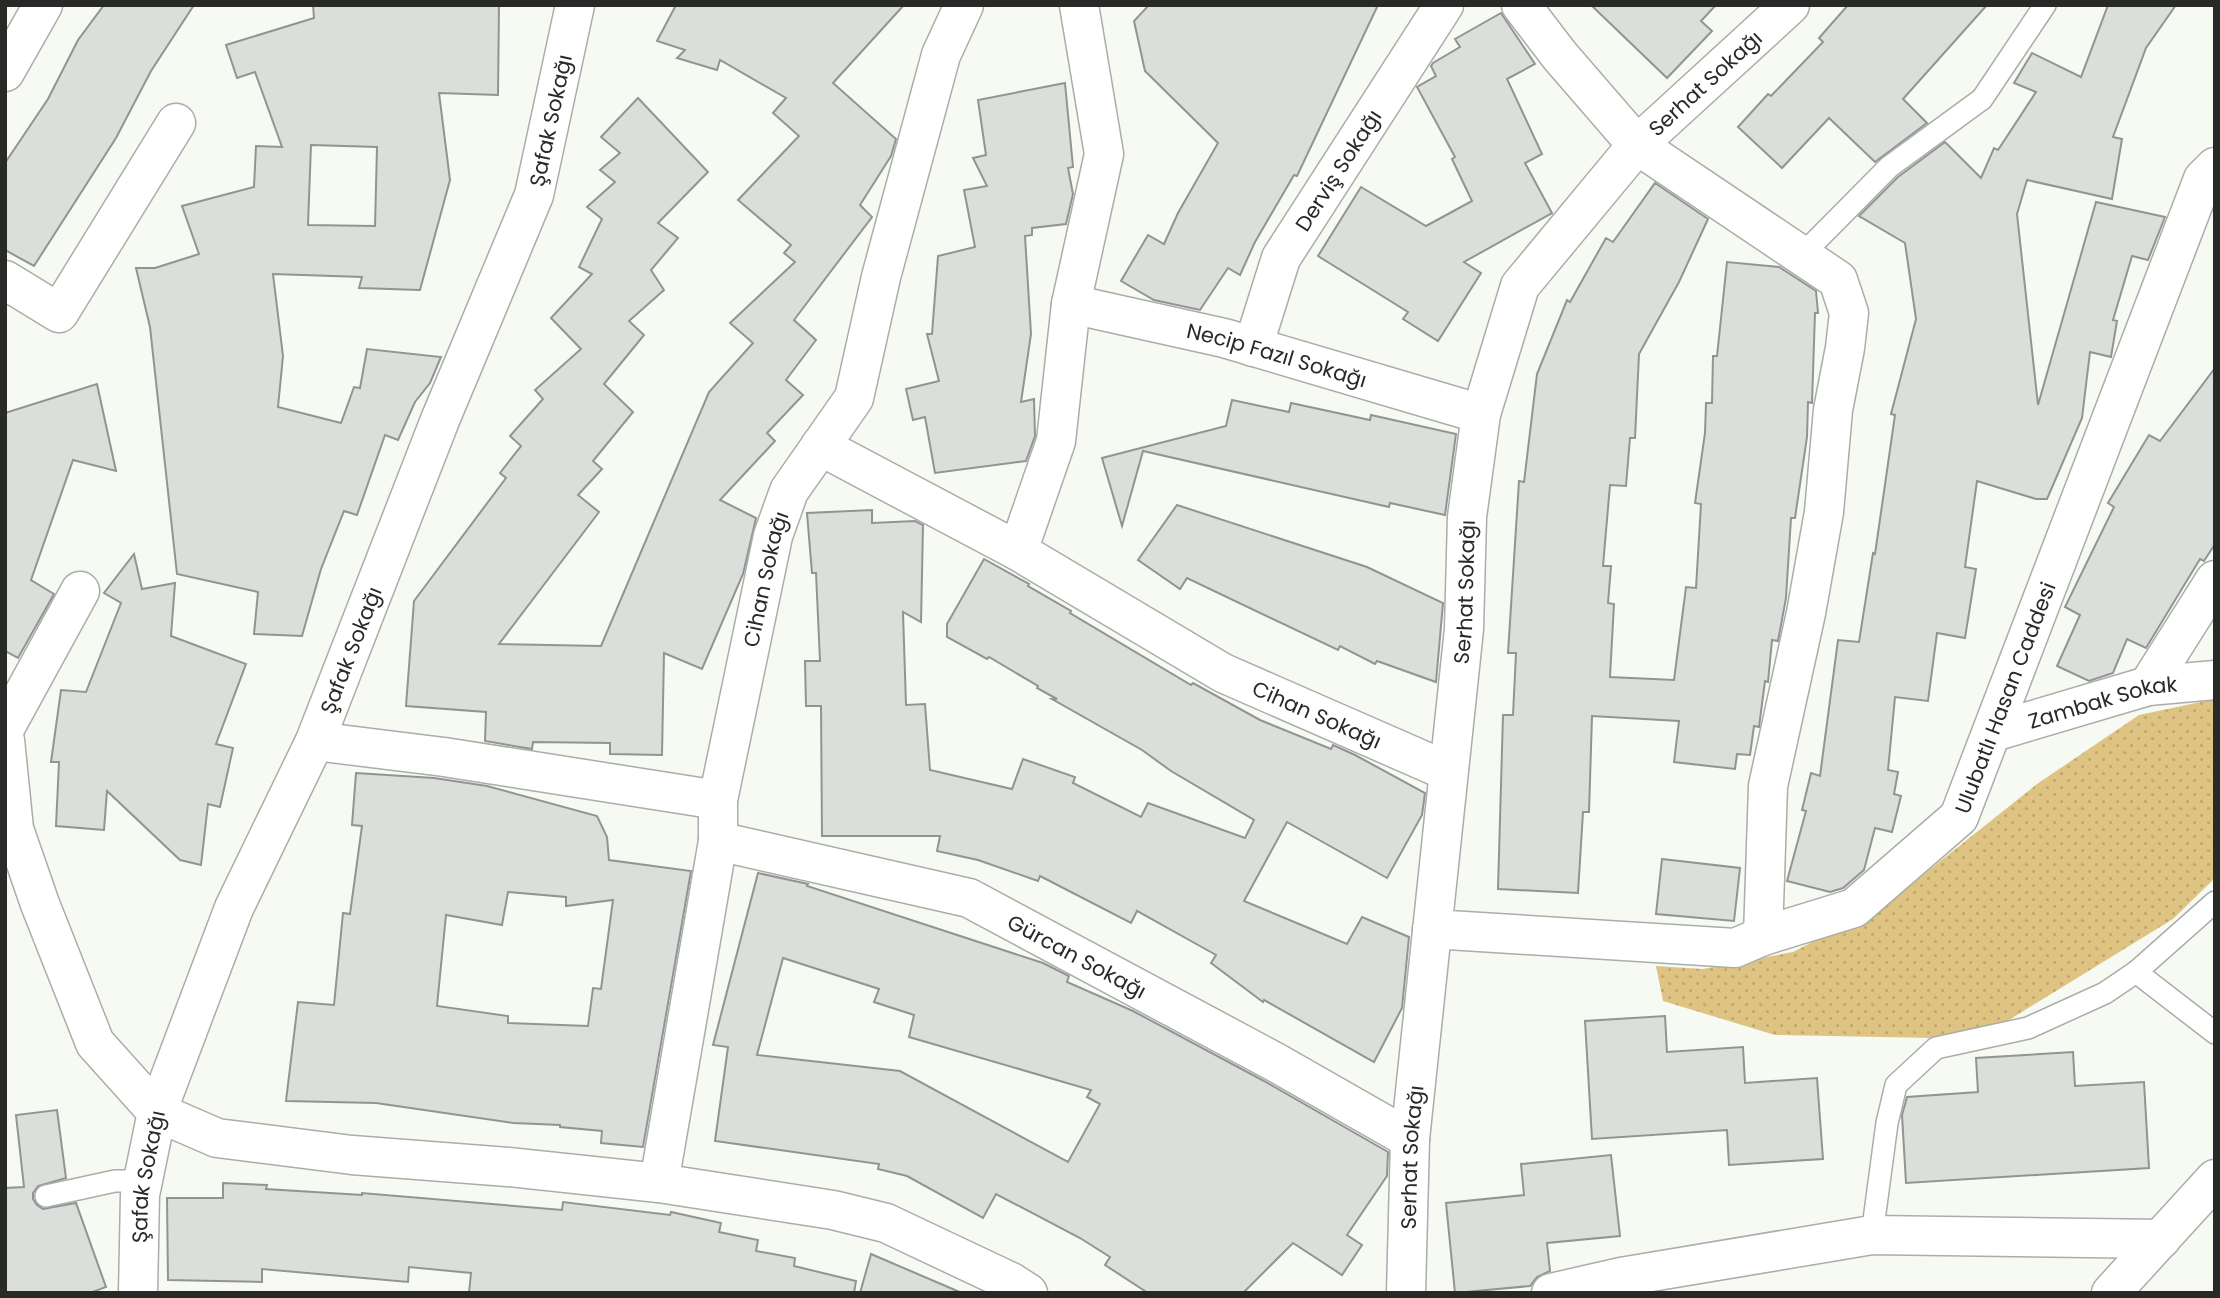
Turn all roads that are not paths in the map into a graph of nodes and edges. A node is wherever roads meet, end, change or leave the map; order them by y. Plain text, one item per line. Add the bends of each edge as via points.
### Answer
1 (43, 5) edge
2 (575, 5) edge
3 (964, 5) edge
4 (1079, 5) edge
5 (1444, 5) edge
6 (1521, 5) edge
7 (1790, 5) edge
8 (2045, 5) edge
9 (5, 72) edge
10 (176, 123) dead end
11 (1637, 145) junction
12 (2215, 167) edge
13 (1801, 256) junction
14 (5, 280) edge
15 (1071, 304) junction
16 (1254, 347) junction
17 (1480, 414) junction
18 (820, 446) junction
19 (1017, 551) junction
20 (2215, 580) edge
21 (80, 591) dead end
22 (2215, 680) edge
23 (2148, 686) junction
24 (5, 729) edge
25 (1993, 732) junction
26 (5, 740) edge
27 (315, 741) junction
28 (1447, 771) junction
29 (718, 800) junction
30 (718, 841) junction
31 (2215, 902) edge
32 (1432, 929) junction
33 (1763, 936) junction
34 (2136, 972) junction
35 (2215, 1034) edge
36 (157, 1112) junction
37 (1410, 1139) junction
38 (2215, 1179) edge
39 (142, 1181) junction
40 (659, 1184) junction
41 (46, 1196) dead end
42 (1872, 1235) junction
43 (2161, 1238) junction
44 (138, 1293) edge
45 (1028, 1293) edge
46 (1406, 1293) edge
47 (1551, 1293) edge
48 (2111, 1293) edge

1 - 9 street
2 - 27 street, Şafak Sokağı via 534,195
3 - 18 street, Cihan Sokağı via 941,55 881,277 855,398
4 - 15 street via 1104,154
5 - 16 street, Derviş Sokağı via 1281,258
6 - 11 street
7 - 11 street, Serhat Sokağı
8 - 13 lane via 1982,99 1889,167
10 - 14 street via 59,313
11 - 13 street
11 - 17 street, Serhat Sokağı via 1520,286
12 - 25 street, Ulubatlı Hasan Caddesi via 2203,179
13 - 33 street via 1838,280 1849,313 1833,410 1824,512 1768,786
15 - 16 street, Necip Fazıl Sokağı
15 - 19 street via 1056,441
16 - 17 street, Necip Fazıl Sokağı
17 - 28 street, Serhat Sokağı via 1467,517 1464,629
18 - 19 street, Cihan Sokağı
18 - 29 street, Cihan Sokağı via 789,491 773,536
19 - 28 street, Cihan Sokağı via 1223,673
20 - 23 street
21 - 24 street
22 - 23 street, Zambak Sokak
23 - 25 street, Zambak Sokak
25 - 33 street, Ulubatlı Hasan Caddesi via 1959,817 1854,908
26 - 36 street via 14,829 95,1043
27 - 29 street
27 - 36 street, Şafak Sokağı via 234,908
28 - 32 street, Serhat Sokağı
29 - 30 street, Cihan Sokağı
30 - 37 street, Gürcan Sokağı via 970,898
30 - 40 street, Cihan Sokağı
31 - 34 lane
32 - 33 street, Ulubatlı Hasan Caddesi via 1735,948
32 - 37 street, Serhat Sokağı
34 - 35 lane
34 - 42 lane via 2105,993 2028,1028 1936,1048 1896,1084
36 - 39 street, Şafak Sokağı
36 - 40 street via 230,1140
37 - 46 street, Serhat Sokağı
38 - 43 street
39 - 41 lane via 115,1181
39 - 44 street, Şafak Sokağı
40 - 45 street via 833,1210 886,1223
42 - 43 street
42 - 47 street
43 - 48 street

